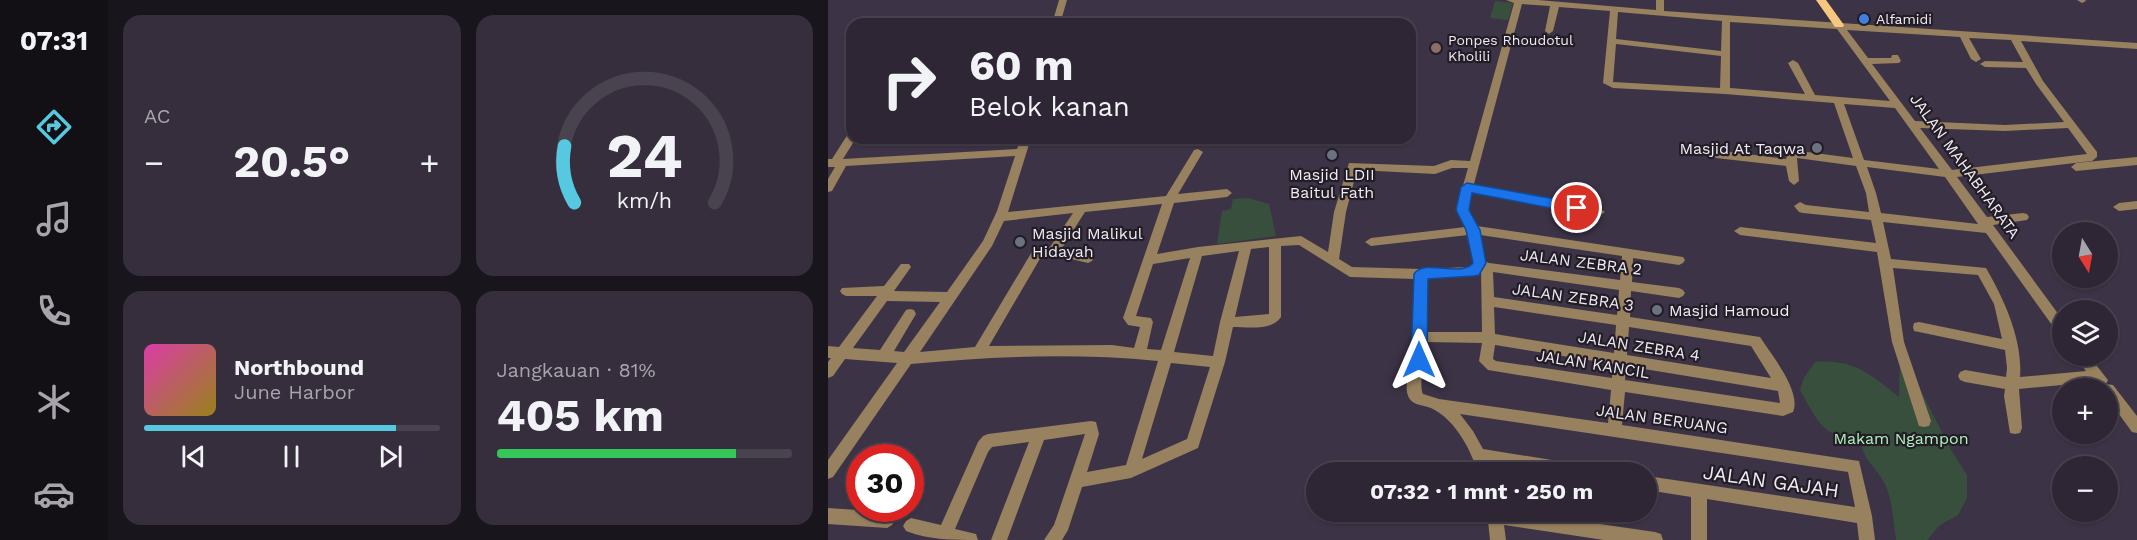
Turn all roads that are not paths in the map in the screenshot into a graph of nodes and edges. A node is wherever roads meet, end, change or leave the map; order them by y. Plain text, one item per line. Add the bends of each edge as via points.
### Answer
1 (1063, 0) edge
2 (1510, 0) edge
3 (1660, 0) edge
4 (1821, 0) edge
5 (1519, 1) edge
6 (1555, 4) junction
7 (1614, 9) junction
8 (1660, 13) junction
9 (1058, 18) edge
10 (1726, 19) junction
11 (1839, 25) junction
12 (1549, 31) dead end
13 (1963, 35) junction
14 (2015, 39) junction
15 (1612, 41) junction
16 (2137, 46) edge
17 (1726, 54) junction
18 (1895, 57) dead end
19 (1866, 62) junction
20 (1794, 63) dead end
21 (2029, 65) junction
22 (1725, 91) junction
23 (1812, 98) junction
24 (1838, 101) junction
25 (1899, 105) junction
26 (1912, 124) junction
27 (2069, 125) junction
28 (847, 144) edge
29 (1024, 144) edge
30 (1022, 152) junction
31 (1198, 152) dead end
32 (1716, 154) dead end
33 (2137, 161) edge
34 (835, 163) edge
35 (1862, 163) junction
36 (1791, 164) junction
37 (1473, 165) junction
38 (1951, 177) junction
39 (1794, 181) dead end
40 (1467, 187) junction
41 (828, 188) edge
42 (1227, 193) dead end
43 (1170, 198) junction
44 (2137, 205) edge
45 (1800, 207) dead end
46 (2119, 207) dead end
47 (1082, 208) junction
48 (1599, 212) dead end
49 (1001, 217) junction
50 (2023, 217) dead end
51 (1876, 219) junction
52 (1986, 226) junction
53 (1473, 230) junction
54 (1740, 231) dead end
55 (1281, 241) junction
56 (1371, 242) dead end
57 (1246, 245) junction
58 (1881, 248) junction
59 (1054, 251) junction
60 (1198, 251) junction
61 (1628, 252) junction
62 (1088, 258) dead end
63 (1149, 260) junction
64 (1679, 260) dead end
65 (1333, 261) junction
66 (1884, 263) junction
67 (1483, 265) junction
68 (905, 267) dead end
69 (1421, 274) junction
70 (1626, 285) junction
71 (846, 291) dead end
72 (887, 293) junction
73 (1678, 293) dead end
74 (951, 297) junction
75 (1489, 301) junction
76 (910, 314) dead end
77 (2052, 315) edge
78 (1623, 321) junction
79 (1226, 322) junction
80 (1919, 327) dead end
81 (1419, 337) junction
82 (1489, 339) junction
83 (2010, 346) junction
84 (828, 352) edge
85 (979, 352) junction
86 (1140, 352) junction
87 (844, 353) junction
88 (884, 356) junction
89 (1167, 356) junction
90 (910, 358) junction
91 (1620, 360) junction
92 (1218, 362) junction
93 (2090, 366) edge
94 (828, 372) edge
95 (2097, 375) junction
96 (1965, 376) dead end
97 (2099, 378) edge
98 (1618, 384) junction
99 (2011, 384) junction
100 (1784, 386) junction
101 (2118, 403) edge
102 (1439, 405) junction
103 (1788, 408) joint
104 (1924, 422) dead end
105 (2137, 427) edge
106 (2015, 428) dead end
107 (1615, 430) junction
108 (1039, 434) junction
109 (1479, 455) junction
110 (1481, 462) edge
111 (1522, 462) edge
112 (1131, 471) junction
113 (828, 472) edge
114 (1076, 481) junction
115 (1657, 485) edge
116 (1860, 490) joint
117 (1699, 492) junction
118 (828, 516) edge
119 (1864, 516) junction
120 (846, 517) edge
121 (1496, 522) edge
122 (1544, 522) edge
123 (910, 526) dead end
124 (945, 534) junction
125 (970, 540) edge
126 (999, 540) edge
127 (1053, 540) edge
128 (1498, 540) edge
129 (1655, 540) edge
130 (1699, 540) edge
131 (1867, 540) edge

1 - 9 street
2 - 5 street
3 - 8 street
4 - 11 main road
5 - 6 street
5 - 37 street, JALAN KANCIL
6 - 7 street
6 - 12 street
7 - 8 street
7 - 15 street
8 - 10 street
10 - 11 street
10 - 17 street
11 - 13 street
11 - 19 street, JALAN MAHABHARATA
13 - 14 street
13 - 21 street via 1980,61
14 - 16 street
14 - 21 street
15 - 17 street
15 - 22 street via 1608,83
17 - 22 street
18 - 19 street via 1896,61
19 - 25 street, JALAN MAHABHARATA
20 - 23 street
21 - 27 street
22 - 23 street
23 - 24 street
24 - 25 street
24 - 35 street
25 - 26 street, JALAN MAHABHARATA
26 - 27 street via 2005,128
26 - 38 street, JALAN MAHABHARATA
27 - 38 street via 2092,157
28 - 34 street
29 - 30 street
30 - 34 street
30 - 49 street
31 - 43 street
32 - 36 street
33 - 38 street
34 - 41 street
35 - 36 street via 1792,154
35 - 38 street
35 - 51 street
36 - 39 street
37 - 40 street, JALAN KANCIL
37 - 65 street via 1451,164 1435,170 1353,166 1340,212
38 - 52 street, JALAN MAHABHARATA
40 - 48 street
40 - 53 street, JALAN KANCIL via 1462,210
42 - 43 street
43 - 47 street
43 - 63 street
44 - 46 street
45 - 51 street
47 - 49 street
47 - 59 street
49 - 74 street
50 - 52 street
51 - 52 street
51 - 58 street
52 - 77 street, JALAN MAHABHARATA
53 - 56 street
53 - 61 street
53 - 67 street, JALAN KANCIL
54 - 58 street
55 - 57 street
55 - 65 street via 1311,244
55 - 79 street via 1275,317 1267,321
57 - 60 street
57 - 79 street
58 - 66 street
59 - 62 street
59 - 85 street via 1044,250 1035,256
60 - 63 street
60 - 89 street
61 - 64 street
61 - 70 street
63 - 86 street via 1128,318 1148,322
65 - 69 street via 1355,273
66 - 83 street via 1982,270 2000,304
66 - 104 street via 1898,342
67 - 69 street via 1464,273
67 - 70 street, JALAN ZEBRA 2
67 - 75 street, JALAN KANCIL
68 - 72 street
69 - 81 street
70 - 73 street, JALAN ZEBRA 2
70 - 78 street
71 - 72 street
72 - 74 street
72 - 87 street
74 - 90 street
75 - 78 street, JALAN ZEBRA 3
75 - 82 street, JALAN KANCIL
76 - 88 street
78 - 91 street
78 - 100 street, JALAN ZEBRA 3 via 1755,341
79 - 92 street
80 - 83 street
81 - 82 street, JALAN ZEBRA 4
81 - 102 street via 1413,393
82 - 91 street, JALAN ZEBRA 4
82 - 98 street, JALAN KANCIL via 1486,361 1493,366
83 - 99 street via 2014,368
84 - 87 street
85 - 86 street
85 - 90 street
86 - 89 street
87 - 88 street
87 - 94 street
88 - 90 street
89 - 92 street
89 - 112 street
90 - 113 street
91 - 98 street
91 - 100 street, JALAN ZEBRA 4
92 - 112 street via 1195,438 1188,446
93 - 95 street
95 - 97 street
95 - 99 street
96 - 99 street
98 - 103 street, JALAN KANCIL
98 - 107 street
99 - 106 street
100 - 103 street, JALAN ZEBRA 3
101 - 105 street
102 - 107 street, JALAN BERUANG
102 - 109 street
107 - 116 street, JALAN BERUANG via 1854,466
108 - 114 street via 1093,428
108 - 124 street via 986,443
108 - 126 street
109 - 110 street
109 - 111 street
112 - 114 street
114 - 127 street
115 - 117 street, JALAN GAJAH
116 - 119 street, JALAN GAJAH
117 - 119 street, JALAN GAJAH
117 - 130 street
118 - 120 street
119 - 131 street
121 - 128 street
122 - 129 street
123 - 124 street
124 - 125 street

